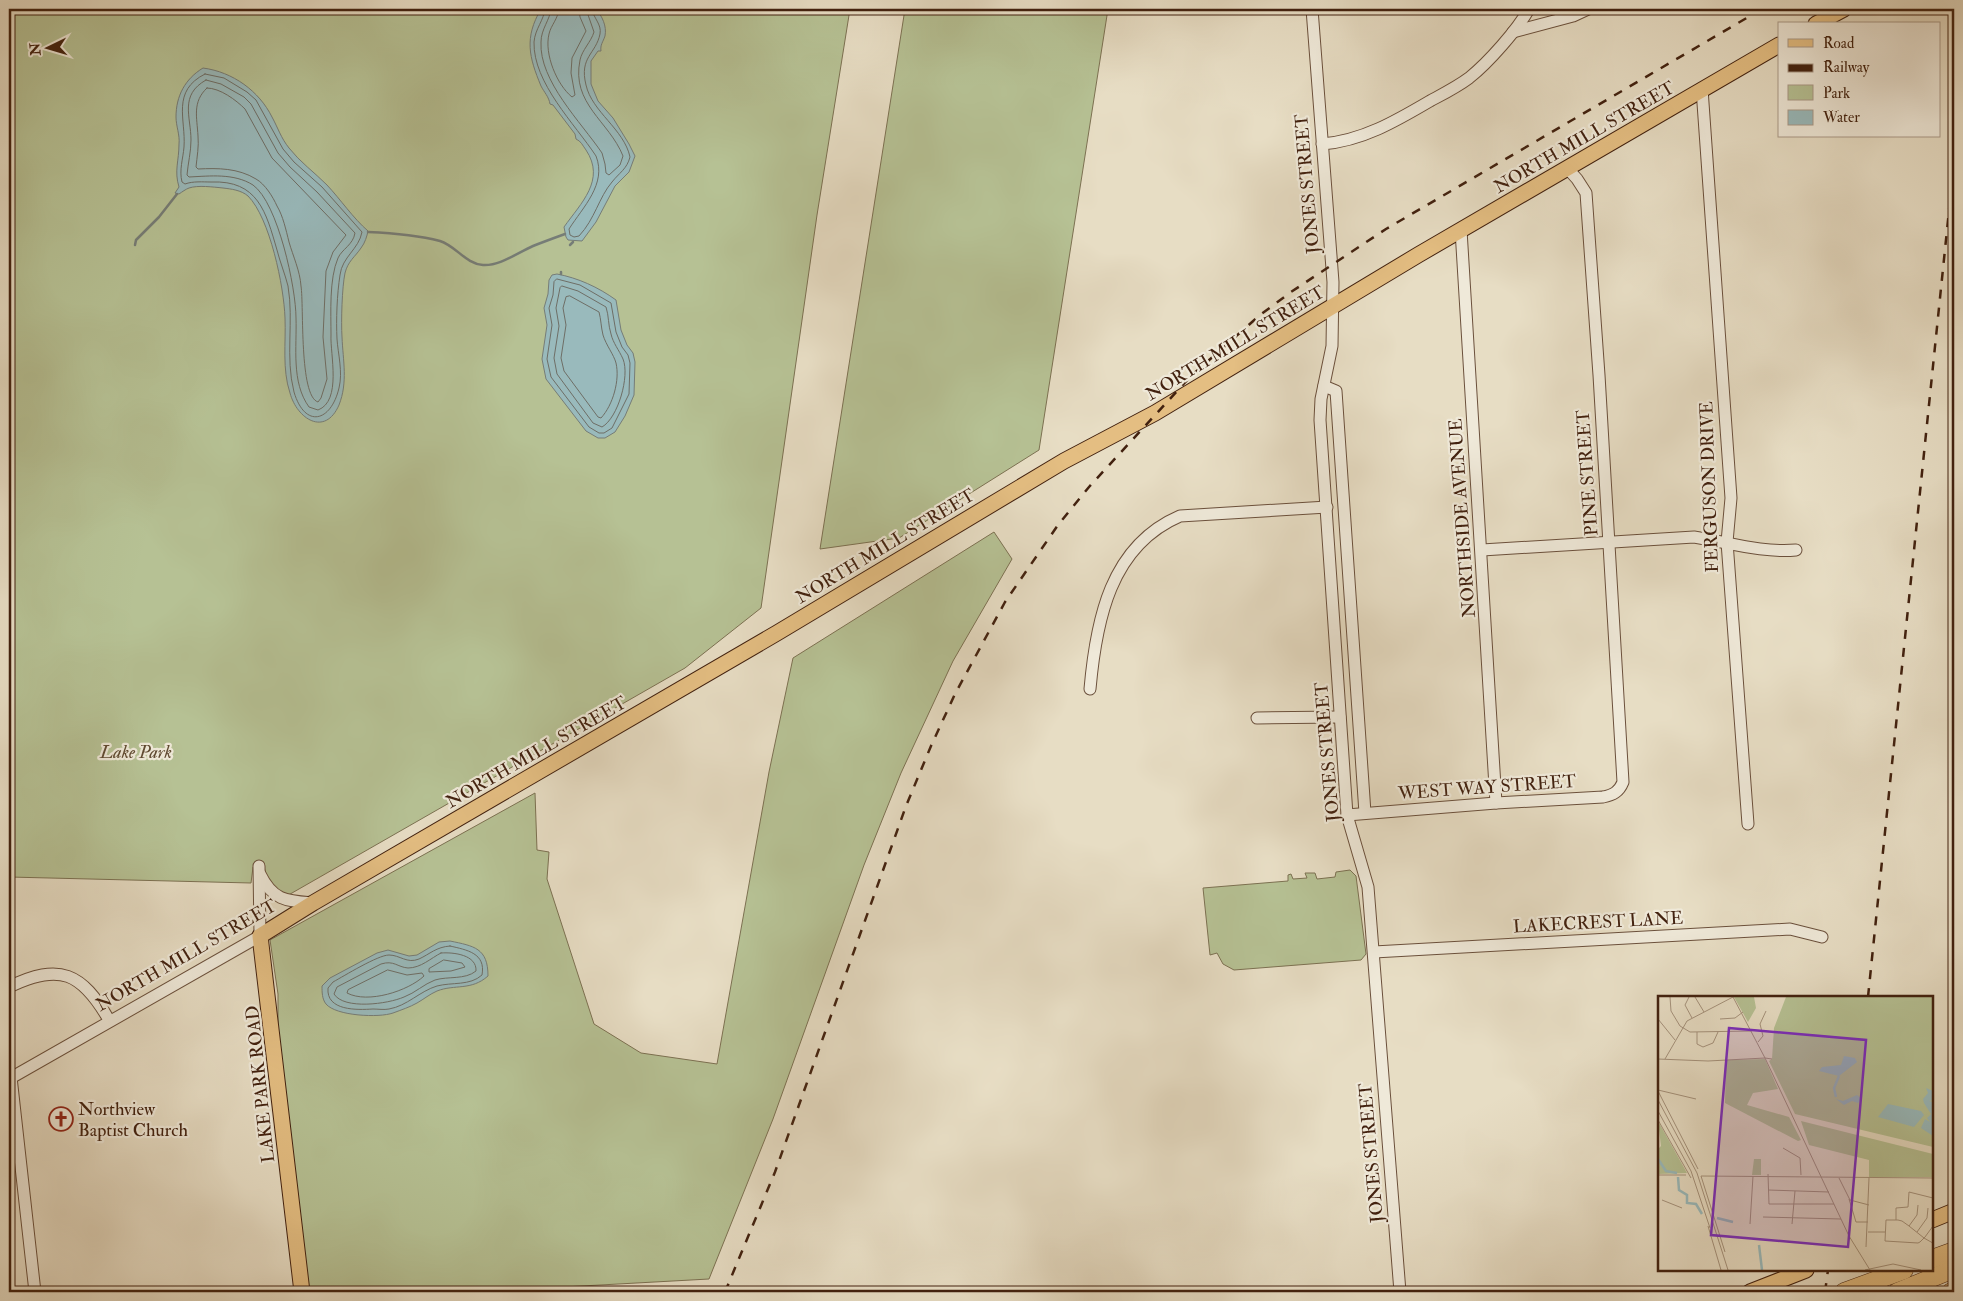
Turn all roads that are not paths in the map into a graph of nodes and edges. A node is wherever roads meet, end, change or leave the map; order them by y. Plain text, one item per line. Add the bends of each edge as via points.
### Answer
1 (1312, 9) edge
2 (1529, 9) edge
3 (1588, 9) edge
4 (1837, 11) edge
5 (1819, 22) edge
6 (1513, 32) junction
7 (1778, 46) edge
8 (1702, 89) junction
9 (1322, 144) junction
10 (1568, 169) junction
11 (1461, 230) junction
12 (1332, 307) junction
13 (1324, 386) junction
14 (1327, 507) junction
15 (1609, 542) junction
16 (1727, 542) junction
17 (1482, 550) junction
18 (1796, 550) dead end
19 (1090, 689) dead end
20 (1340, 717) junction
21 (1257, 718) dead end
22 (1623, 782) joint
23 (1496, 803) junction
24 (1365, 813) junction
25 (1347, 815) junction
26 (1748, 824) dead end
27 (314, 903) junction
28 (260, 936) junction
29 (1822, 937) dead end
30 (1374, 952) junction
31 (9, 987) edge
32 (109, 1020) junction
33 (10, 1078) edge
34 (1954, 1211) edge
35 (1933, 1220) edge
36 (1954, 1251) edge
37 (1933, 1259) edge
38 (1954, 1269) edge
39 (1803, 1271) edge
40 (1901, 1271) edge
41 (34, 1292) edge
42 (302, 1292) edge
43 (1400, 1292) edge
44 (1750, 1292) edge
45 (1844, 1292) edge
46 (1897, 1292) edge

1 - 9 street, JONES STREET
2 - 6 street
3 - 6 street
4 - 5 main road
6 - 9 street via 1482,66 1456,87 1371,132 1346,141
7 - 8 main road, NORTH MILL STREET
8 - 10 main road, NORTH MILL STREET
8 - 16 street, FERGUSON DRIVE via 1731,498
9 - 12 street, JONES STREET
10 - 11 main road, NORTH MILL STREET
10 - 15 street, PINE STREET via 1586,193
11 - 12 main road, NORTH MILL STREET
11 - 17 street, NORTHSIDE AVENUE
12 - 13 street, JONES STREET via 1332,346
12 - 27 main road, NORTH MILL STREET via 1156,413 1064,461
13 - 14 street, JONES STREET via 1320,414
13 - 24 street, JONES STREET via 1336,391
14 - 19 street via 1180,516 1158,527 1131,554 1108,594 1099,625
14 - 20 street, JONES STREET
15 - 16 street via 1694,537
15 - 17 street
15 - 22 street, PINE STREET
16 - 18 street via 1751,549
16 - 26 street, FERGUSON DRIVE
17 - 23 street, NORTHSIDE AVENUE
20 - 21 street
20 - 25 street, JONES STREET
22 - 23 street, WEST WAY STREET via 1613,795 1603,797
23 - 24 street, WEST WAY STREET
24 - 25 street, WEST WAY STREET
25 - 30 street, JONES STREET via 1368,887
27 - 28 main road, NORTH MILL STREET
27 - 28 street, LAKE PARK ROAD via 280,898 267,888 259,869
28 - 32 street, NORTH MILL STREET
28 - 42 main road, LAKE PARK ROAD
29 - 30 street, LAKECREST LANE via 1790,929
30 - 43 street, JONES STREET
31 - 32 street via 42,974 69,977 89,989
32 - 33 street, NORTH MILL STREET
33 - 41 street
34 - 35 main road
36 - 37 highway
38 - 46 highway
39 - 44 main road
40 - 45 highway

